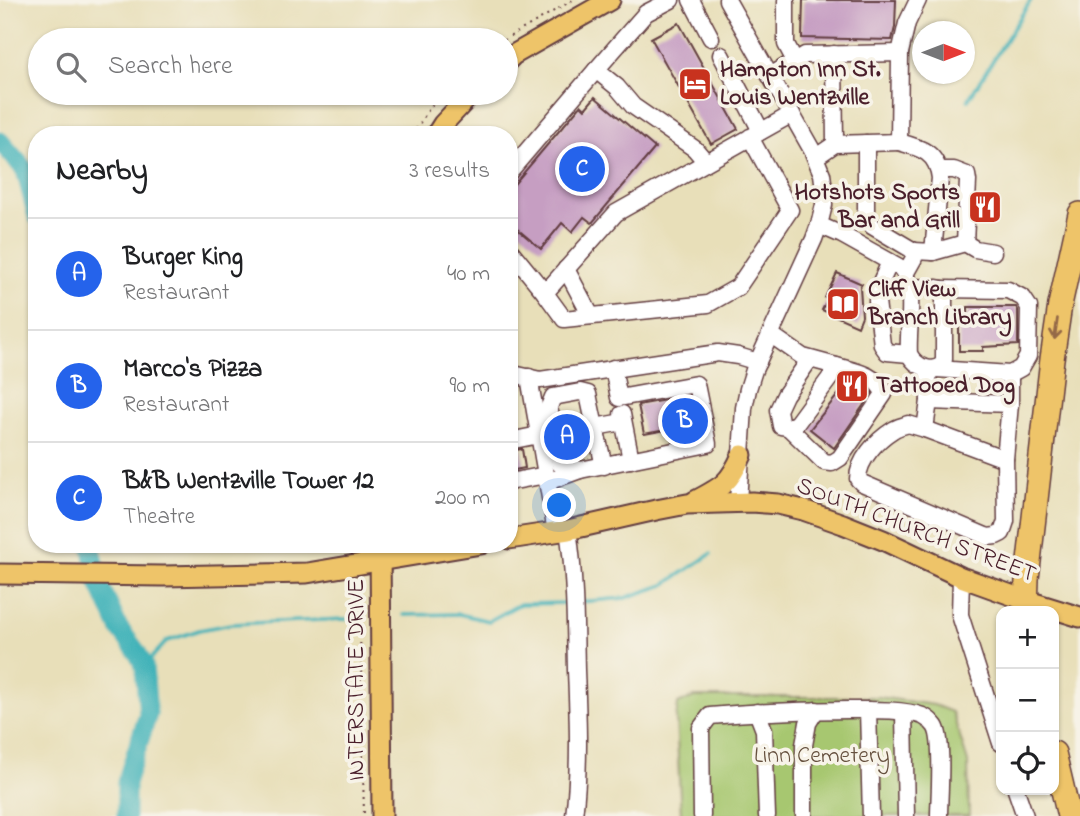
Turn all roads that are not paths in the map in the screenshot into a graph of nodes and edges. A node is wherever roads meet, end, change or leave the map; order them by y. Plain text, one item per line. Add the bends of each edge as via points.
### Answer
1 (610, 0) edge
2 (671, 0) edge
3 (691, 0) edge
4 (727, 0) edge
5 (786, 0) edge
6 (918, 0) edge
7 (711, 38) dead end
8 (518, 52) edge
9 (900, 53) junction
10 (835, 54) junction
11 (721, 55) dead end
12 (795, 61) junction
13 (596, 70) junction
14 (771, 76) junction
15 (461, 105) edge
16 (792, 114) junction
17 (442, 126) edge
18 (756, 134) junction
19 (899, 142) junction
20 (866, 143) junction
21 (835, 144) junction
22 (816, 157) junction
23 (518, 161) edge
24 (706, 162) junction
25 (939, 170) junction
26 (1080, 214) edge
27 (808, 216) junction
28 (965, 243) junction
29 (914, 251) junction
30 (933, 252) junction
31 (993, 252) dead end
32 (518, 261) edge
33 (890, 262) junction
34 (566, 270) junction
35 (907, 280) junction
36 (942, 289) junction
37 (545, 293) junction
38 (591, 316) junction
39 (771, 334) junction
40 (909, 354) junction
41 (810, 359) junction
42 (758, 362) junction
43 (836, 366) junction
44 (613, 368) junction
45 (929, 368) junction
46 (1010, 374) junction
47 (518, 376) edge
48 (529, 380) junction
49 (518, 382) edge
50 (619, 398) junction
51 (929, 401) junction
52 (1010, 404) junction
53 (623, 422) junction
54 (596, 427) junction
55 (788, 427) junction
56 (925, 429) junction
57 (539, 435) junction
58 (518, 439) edge
59 (742, 455) junction
60 (1005, 459) junction
61 (631, 460) junction
62 (604, 466) junction
63 (580, 470) junction
64 (546, 478) junction
65 (518, 481) edge
66 (738, 502) junction
67 (687, 505) junction
68 (562, 531) junction
69 (518, 538) edge
70 (380, 553) edge
71 (9, 574) edge
72 (961, 577) junction
73 (1026, 606) edge
74 (1059, 613) edge
75 (1080, 617) edge
76 (816, 710) junction
77 (868, 710) junction
78 (757, 712) junction
79 (904, 713) junction
80 (997, 732) edge
81 (1059, 774) edge
82 (1018, 795) edge
83 (382, 816) edge
84 (574, 816) edge
85 (702, 816) edge
86 (767, 816) edge
87 (804, 816) edge
88 (871, 816) edge
89 (906, 816) edge
90 (939, 816) edge
91 (1025, 816) edge
92 (1069, 816) edge

1 - 8 main road
2 - 13 street via 646,13
3 - 7 street
4 - 14 street
5 - 12 street via 786,44
6 - 9 street
9 - 10 street
9 - 19 street
10 - 12 street via 805,55
10 - 21 street
11 - 18 street
12 - 14 street
13 - 23 street
13 - 24 street via 633,106 695,149
14 - 16 street
15 - 17 main road
16 - 18 street
16 - 22 street
18 - 24 street
18 - 27 street
19 - 20 street
19 - 25 street via 929,153
20 - 21 street
20 - 29 street via 866,211 872,226
21 - 22 street
22 - 27 street via 824,205
24 - 34 street via 616,213
25 - 28 street via 967,175
25 - 30 street
26 -> 73 highway via 1052,359
27 - 33 street
27 - 38 street via 738,287 708,304
27 - 39 street via 814,239
28 - 30 street
28 - 31 street
29 - 30 street
29 - 35 street
32 - 37 street
33 - 35 street via 901,268
33 - 40 street via 877,301 882,345 887,352
34 - 37 street
34 - 38 street
35 - 36 street
35 - 40 street
36 - 45 street via 944,359 943,364
36 - 46 street via 1008,290 1023,298 1029,307 1028,356 1021,368
37 - 38 street via 564,318
39 - 41 street
39 - 42 street
40 - 45 street via 912,361
41 - 43 street
41 - 55 street via 778,410 781,426
42 - 44 street via 718,353
42 - 59 street via 744,408
43 - 55 street via 796,424
43 - 55 street via 869,376 884,394 837,459 824,462
44 - 48 street
44 - 50 street
45 - 46 street
45 - 51 street
46 - 52 street
47 - 48 street
48 - 49 street
48 - 57 street
50 - 53 street
50 - 61 street via 696,384 699,396 708,444
51 - 52 street
51 - 56 street
52 - 60 street
53 - 54 street
53 - 61 street
54 - 62 street
54 - 63 street via 588,394 553,397 549,407 560,464
56 - 60 street
56 - 60 street via 908,424 893,430 873,448 858,469 858,479 988,537 996,536 1006,521
57 - 58 street
57 - 64 street
59 - 66 street
59 - 67 main road via 726,482
61 - 62 street
62 - 63 street
63 - 64 street
64 - 65 street
64 - 68 street
66 - 67 main road, SOUTH CHURCH STREET
66 - 72 main road, SOUTH CHURCH STREET via 803,510 883,540
67 - 68 main road, SOUTH CHURCH STREET
68 - 69 main road, SOUTH CHURCH STREET
68 - 84 street via 573,564 579,756
70 - 71 main road via 307,573
70 - 83 main road, INTERSTATE DRIVE
72 - 73 main road, SOUTH CHURCH STREET
72 - 80 street via 960,615
74 - 75 main road, SOUTH CHURCH STREET
76 - 77 street
76 - 78 street
76 - 87 street via 804,745
77 - 79 street
77 - 88 street
78 - 85 street via 710,716 701,728
78 - 86 street via 764,730
79 - 89 street
79 - 90 street via 926,717 937,728
81 - 92 highway
82 - 91 street

